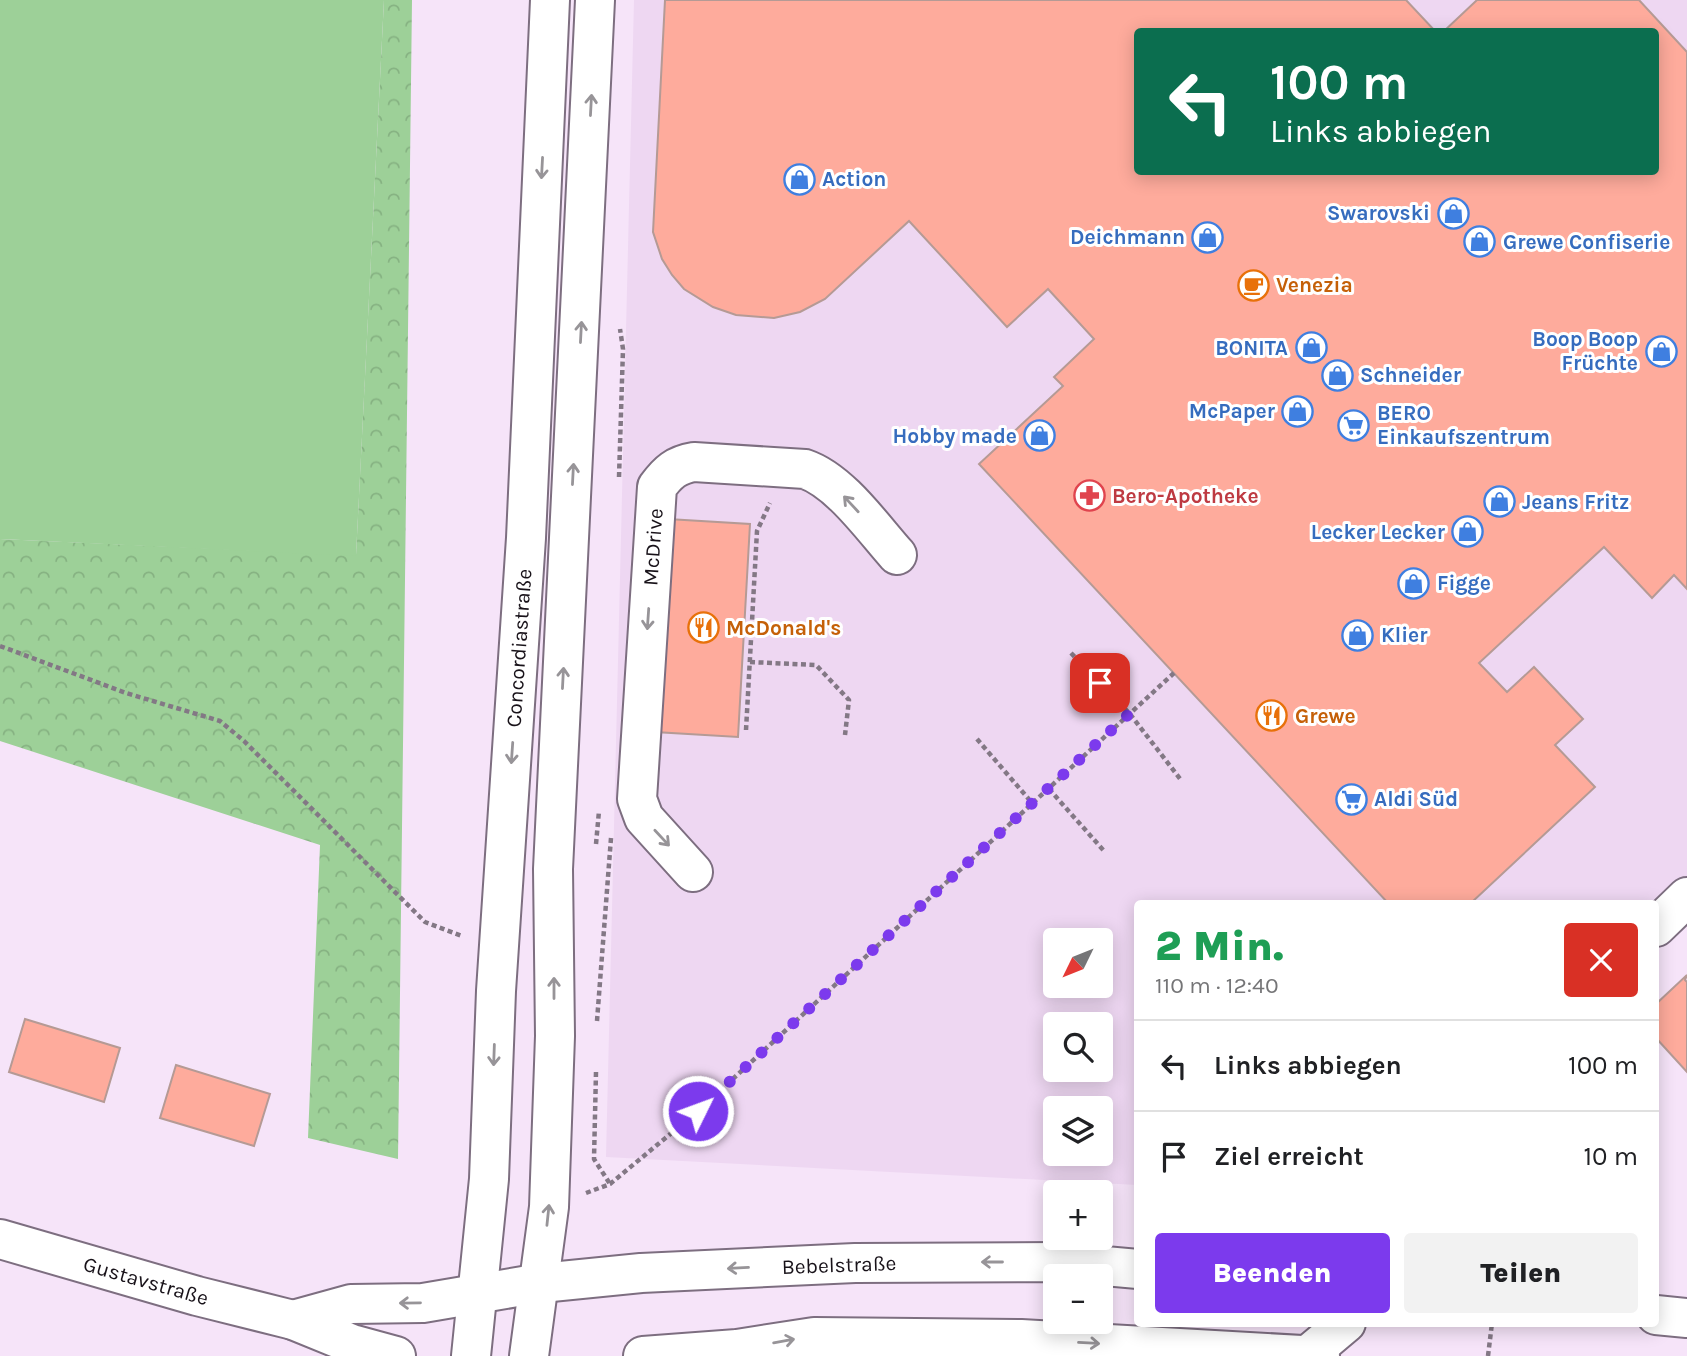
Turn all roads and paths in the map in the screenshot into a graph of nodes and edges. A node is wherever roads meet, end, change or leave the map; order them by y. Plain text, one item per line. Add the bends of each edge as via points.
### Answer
1 (551, 0) edge
2 (595, 0) edge
3 (778, 468) junction
4 (897, 555) dead end
5 (0, 646) edge
6 (1071, 653) dead end
7 (750, 662) junction
8 (1174, 673) dead end
9 (1130, 713) junction
10 (746, 730) dead end
11 (845, 735) dead end
12 (976, 739) dead end
13 (1181, 780) dead end
14 (1049, 789) junction
15 (1033, 804) junction
16 (1105, 852) dead end
17 (693, 872) dead end
18 (1687, 898) edge
19 (1659, 924) edge
20 (499, 949) junction
21 (549, 1207) junction
22 (0, 1239) edge
23 (1134, 1269) edge
24 (541, 1283) junction
25 (478, 1294) junction
26 (1659, 1315) edge
27 (1687, 1318) edge
28 (293, 1320) junction
29 (1342, 1327) edge
30 (1492, 1327) edge
31 (732, 1353) edge
32 (1315, 1355) edge
33 (396, 1356) edge
34 (471, 1356) edge
35 (529, 1356) edge
36 (643, 1356) edge
37 (1488, 1356) edge

1 -> 20 street, Concordiastraße via 526,538
21 -> 2 street, Concordiastraße via 554,869
4 -> 3 street, McDrive via 820,474
3 - 7 path via 777,486 757,531
3 -> 17 street, McDrive via 694,462 671,470 657,487 637,799 643,818
5 - 20 path via 126,693 220,721 425,922
6 - 9 path
7 - 10 path
7 - 11 path via 816,665 849,700
8 - 9 path
9 - 13 path
9 - 14 path
12 - 15 path
14 - 15 path
14 - 16 path
15 - 21 path via 698,1111 610,1184
18 - 19 street
20 -> 25 street, Concordiastraße via 489,1179
24 -> 21 street, Concordiastraße
22 - 28 street, Gustavstraße
23 -> 24 street, Bebelstraße via 1060,1262 855,1263 641,1273
24 - 25 street
24 - 35 street, Concordiastraße
25 -> 28 street, Gustavstraße via 424,1303 351,1304
25 - 34 street, Concordiastraße
26 - 27 street
28 - 33 street, Gustavstraße
29 - 32 street
30 - 37 path
31 -> 32 street via 797,1339 855,1338 1021,1339
31 - 36 street

